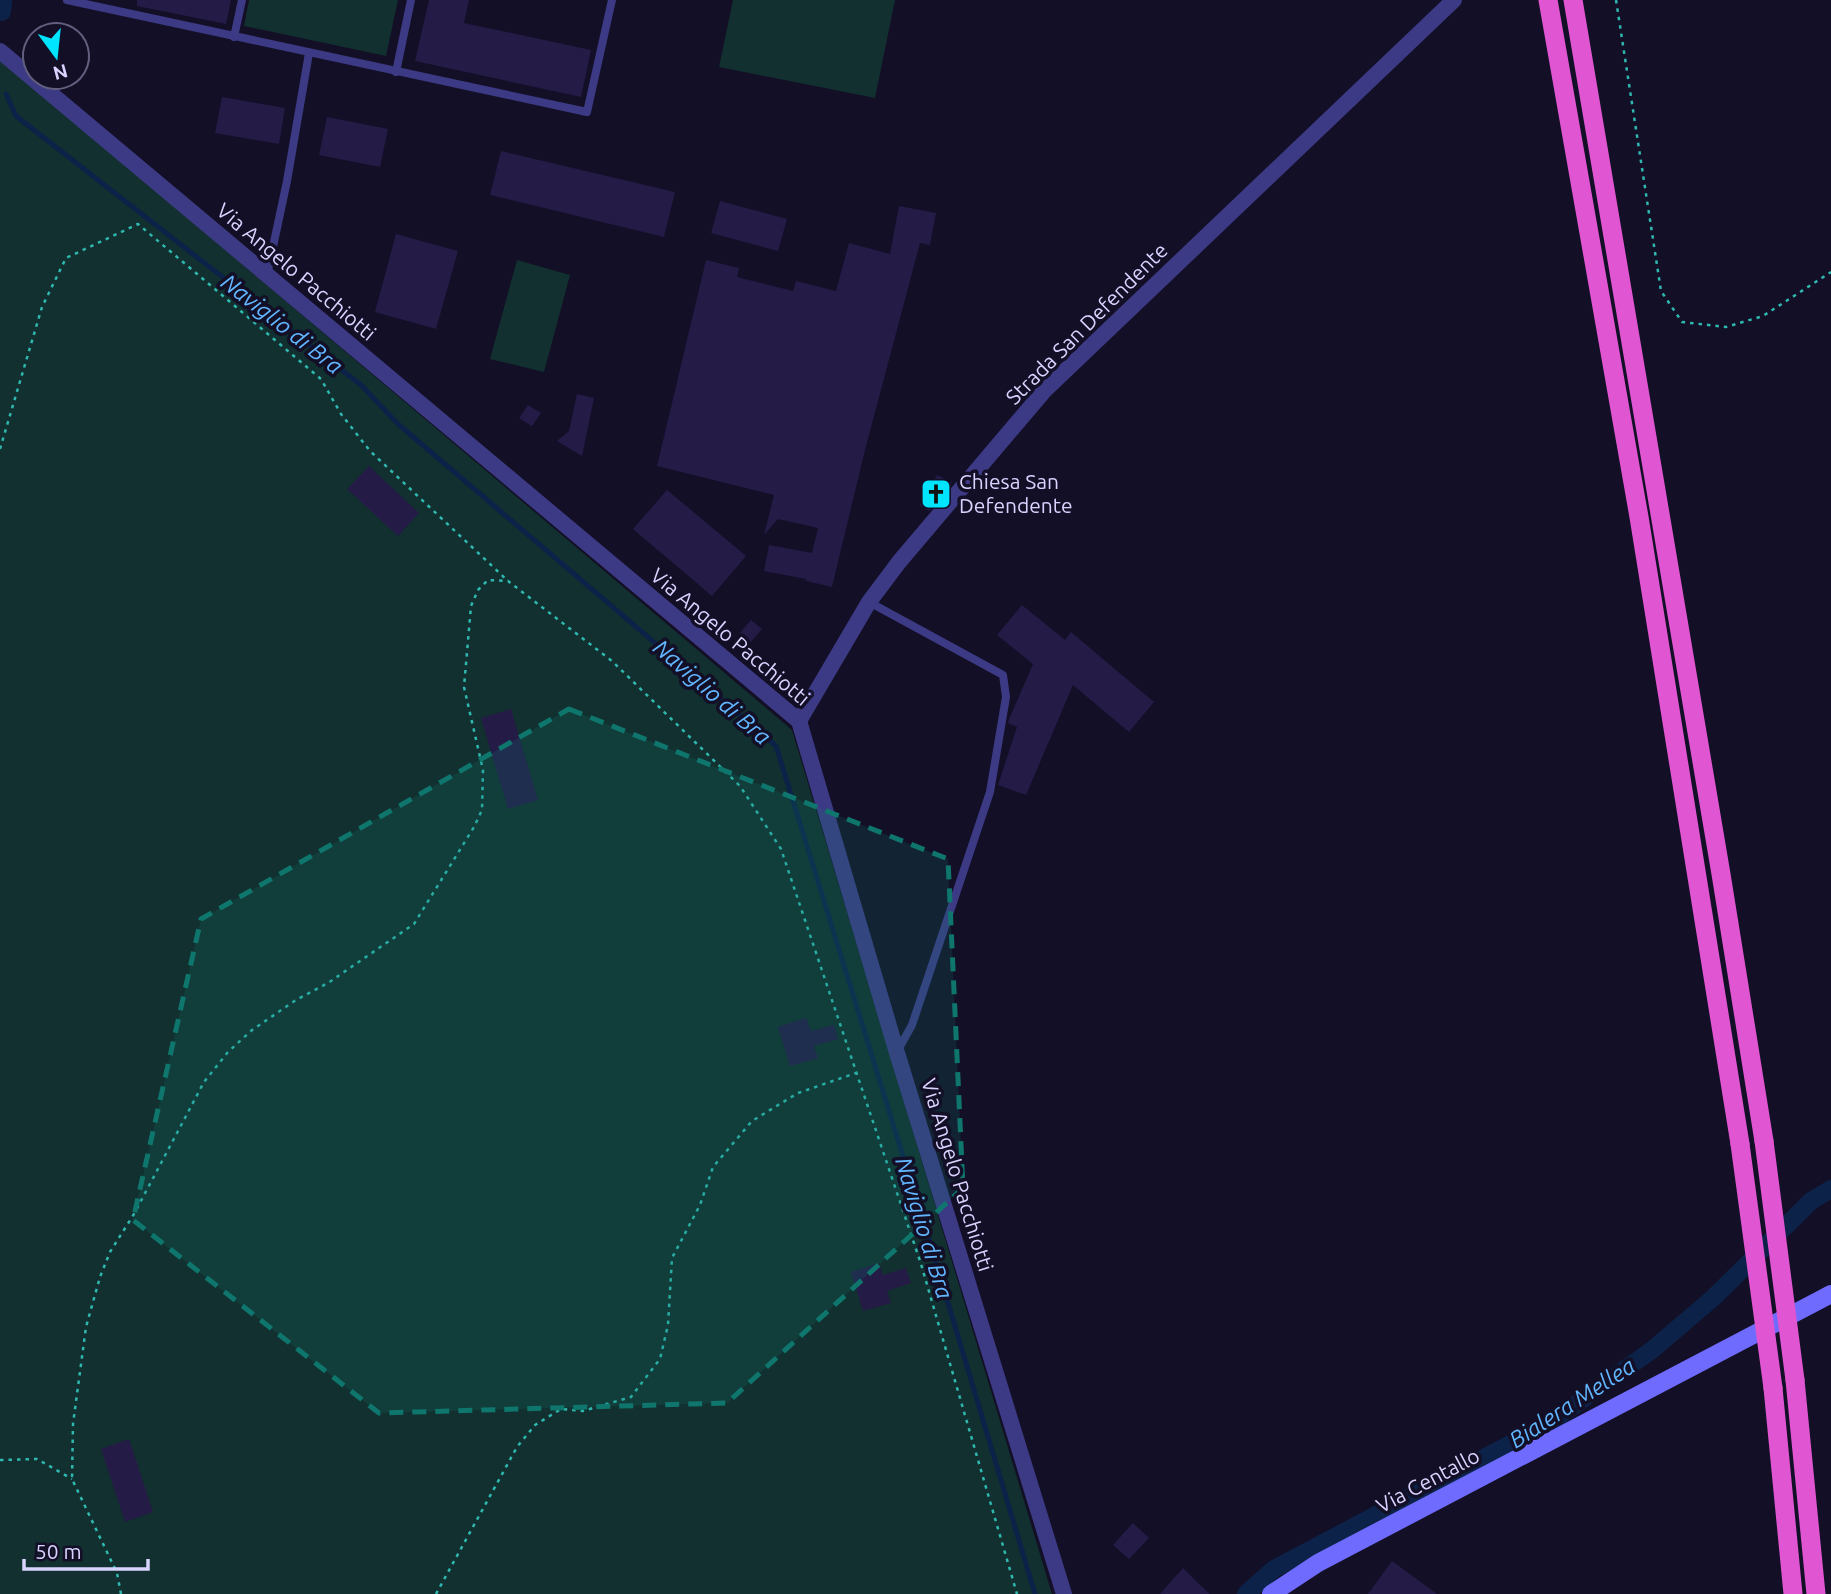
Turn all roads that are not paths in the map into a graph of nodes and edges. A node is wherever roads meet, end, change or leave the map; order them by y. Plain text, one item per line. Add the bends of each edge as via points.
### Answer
1 (67, 0) edge
2 (242, 0) edge
3 (411, 0) edge
4 (612, 0) edge
5 (1454, 0) edge
6 (1548, 0) edge
7 (1573, 0) edge
8 (234, 37) junction
9 (0, 51) edge
10 (309, 53) junction
11 (396, 72) junction
12 (268, 275) junction
13 (869, 602) junction
14 (799, 721) junction
15 (897, 1053) junction
16 (1831, 1294) edge
17 (1064, 1594) edge
18 (1271, 1594) edge
19 (1793, 1594) edge
20 (1816, 1594) edge

1 - 8 lane
2 - 8 lane
3 - 11 lane
4 - 11 lane via 587,113
5 - 13 street, Strada San Defendente via 1044,391
6 - 19 highway, bridge via 1639,516 1740,1144 1773,1388
7 - 20 highway, bridge via 1764,1141 1795,1380
8 - 10 lane
9 - 12 street, Via Angelo Pacchiotti
10 - 11 lane
10 - 12 lane
12 - 14 street, Via Angelo Pacchiotti
13 - 14 street, Strada San Defendente
13 - 15 lane via 1003,675 1006,697 990,792 912,1025
14 - 15 street, Via Angelo Pacchiotti
15 - 17 street, Via Angelo Pacchiotti
16 - 18 main road, Via Centallo via 1318,1563

